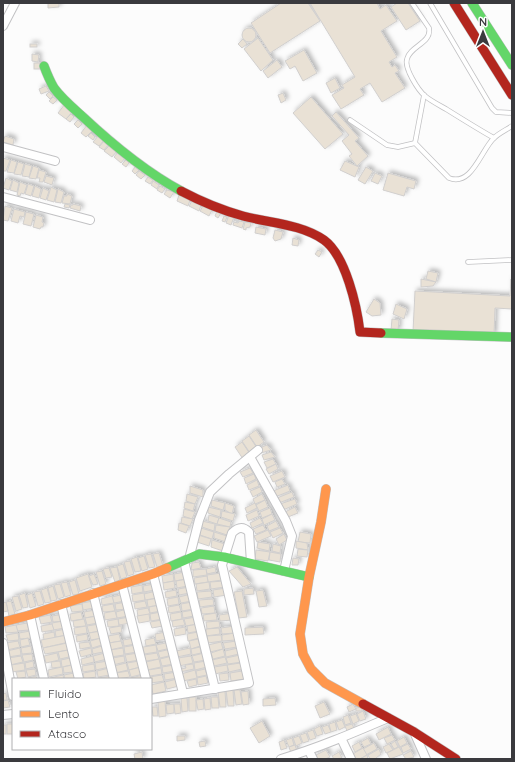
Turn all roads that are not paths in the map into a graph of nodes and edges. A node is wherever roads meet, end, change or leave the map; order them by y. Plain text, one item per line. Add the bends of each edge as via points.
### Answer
1 (15, 3) edge
2 (412, 3) edge
3 (430, 3) edge
4 (454, 3) edge
5 (472, 3) edge
6 (3, 26) edge
7 (512, 65) edge
8 (44, 66) dead end
9 (424, 95) junction
10 (512, 95) edge
11 (512, 113) edge
12 (350, 120) dead end
13 (512, 126) edge
14 (494, 138) junction
15 (415, 143) junction
16 (3, 147) edge
17 (55, 161) dead end
18 (3, 197) edge
19 (90, 220) dead end
20 (512, 260) edge
21 (468, 262) dead end
22 (512, 337) edge
23 (258, 450) dead end
24 (250, 457) junction
25 (326, 490) dead end
26 (224, 557) junction
27 (187, 560) junction
28 (251, 563) junction
29 (284, 571) junction
30 (153, 574) junction
31 (309, 577) junction
32 (122, 584) junction
33 (93, 593) junction
34 (61, 604) junction
35 (30, 615) junction
36 (3, 622) edge
37 (3, 643) edge
38 (44, 678) edge
39 (79, 678) edge
40 (114, 678) edge
41 (146, 678) edge
42 (215, 689) junction
43 (12, 691) edge
44 (183, 694) junction
45 (152, 699) edge
46 (388, 718) junction
47 (414, 732) junction
48 (341, 738) junction
49 (309, 751) junction
50 (281, 759) edge
51 (313, 759) edge
52 (351, 759) edge
53 (426, 759) edge
54 (454, 759) edge

1 - 6 street
2 - 9 lane via 430,33 408,54 406,67
3 - 11 lane via 492,108 496,112
4 - 10 main road
5 - 7 main road
8 - 22 main road via 50,82 63,98 97,131 151,174 206,204 306,231 326,241 338,257 352,290 360,321 360,332
9 - 14 lane
9 - 15 lane
12 - 15 lane via 392,147
13 - 14 lane
14 - 15 lane via 472,171 461,180 449,178
16 - 17 street
18 - 19 street
20 - 21 lane
23 - 24 street
24 - 27 street via 210,492
24 - 29 street via 292,536
25 - 31 main road
26 - 27 main road via 199,554
26 - 28 main road
26 - 28 street via 232,533 236,529 246,529 250,537
26 - 42 street via 222,565 249,683
27 - 30 main road
27 - 42 street
28 - 29 main road
29 - 31 main road
30 - 32 main road
30 - 44 street
31 - 46 main road via 300,634 303,654 311,669 325,683
32 - 33 main road
32 - 41 street
33 - 34 main road
33 - 40 street
34 - 35 main road
34 - 39 street
35 - 36 main road
35 - 38 street
37 - 43 street
42 - 44 street
44 - 45 street
46 - 47 main road
46 - 48 street
47 - 53 street
47 - 54 main road
48 - 49 street
48 - 52 street
49 - 50 street
49 - 51 street

